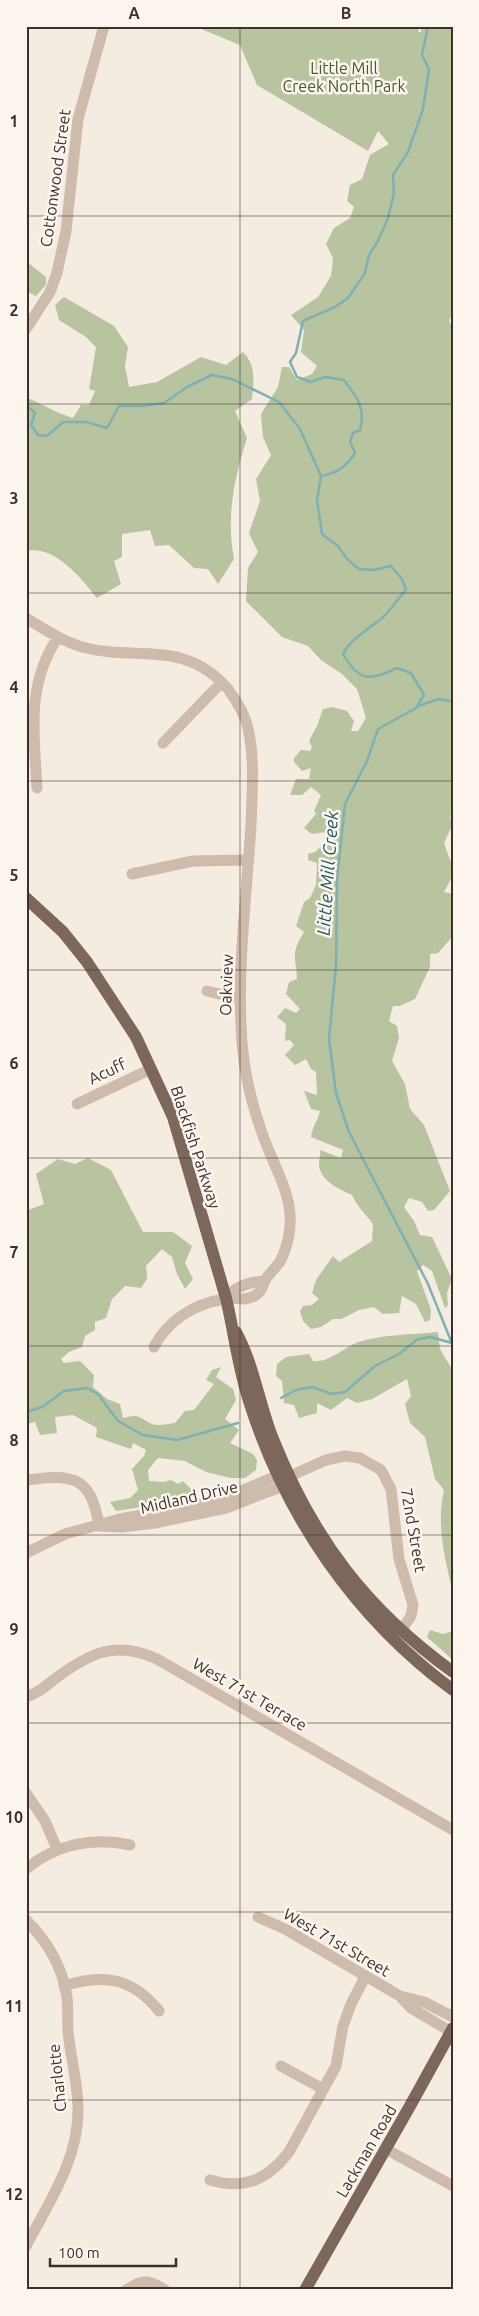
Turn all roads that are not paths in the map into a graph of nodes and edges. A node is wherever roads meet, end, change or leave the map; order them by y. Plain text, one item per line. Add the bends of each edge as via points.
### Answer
1 (104, 26) edge
2 (26, 329) edge
3 (26, 618) edge
4 (58, 637) junction
5 (220, 683) junction
6 (163, 743) dead end
7 (37, 788) dead end
8 (249, 860) junction
9 (132, 874) dead end
10 (26, 898) edge
11 (207, 991) dead end
12 (240, 999) junction
13 (151, 1069) junction
14 (77, 1104) dead end
15 (226, 1298) junction
16 (154, 1347) dead end
17 (284, 1479) junction
18 (26, 1480) edge
19 (99, 1526) junction
20 (26, 1553) edge
21 (401, 1631) junction
22 (453, 1672) edge
23 (453, 1690) edge
24 (26, 1697) edge
25 (26, 1793) edge
26 (453, 1830) edge
27 (130, 1845) dead end
28 (57, 1850) junction
29 (26, 1869) edge
30 (258, 1917) dead end
31 (26, 1920) edge
32 (365, 1977) junction
33 (64, 1986) junction
34 (400, 1996) junction
35 (159, 2011) dead end
36 (453, 2017) edge
37 (452, 2031) edge
38 (281, 2066) dead end
39 (323, 2089) junction
40 (386, 2149) junction
41 (210, 2180) dead end
42 (453, 2186) edge
43 (26, 2246) edge
44 (126, 2290) edge
45 (165, 2290) edge
46 (305, 2290) edge

1 - 2 street, Cottonwood Street via 78,119 66,231 57,273 50,292
3 - 4 street, Oakview
4 - 5 street, Oakview via 97,650 174,656 190,662
4 - 7 street via 42,665 34,698
5 - 6 street
5 - 8 street, Oakview via 237,702 248,725 253,779
8 - 9 street via 193,861
8 - 12 street, Oakview
10 - 13 main road, Blackfish Parkway via 63,932 87,962 136,1037
11 - 12 street
12 - 15 street, Oakview via 244,1070 260,1129 288,1195 292,1226 279,1263 264,1281 253,1281 234,1289
13 - 14 street, Acuff
13 - 15 main road, Blackfish Parkway via 173,1117
15 - 16 street, Oakview via 173,1320
15 - 17 main road, Blackfish Parkway
17 - 19 street, Midland Drive via 217,1501
17 - 21 main road, Blackfish Parkway via 355,1583
17 - 21 street, 72nd Street via 326,1460 353,1456 376,1466 386,1476 391,1489 400,1559 413,1605 411,1616
17 - 23 main road, Blackfish Parkway via 312,1540 351,1595 398,1645
18 - 19 street via 55,1476 79,1483 94,1501
19 - 20 street, Midland Drive via 65,1534
21 - 22 main road, Blackfish Parkway
24 - 26 street, West 71st Terrace via 37,1693 88,1656 117,1649 140,1652
25 - 28 street via 45,1822
27 - 28 street via 105,1841 70,1845
28 - 29 street
30 - 32 street, West 71st Street via 286,1929
31 - 33 street, Charlotte via 49,1947
32 - 34 street, West 71st Street
32 - 39 street via 348,2009 336,2066
33 - 35 street via 90,1979 110,1980 140,1991
33 - 43 street, Charlotte via 78,2091 76,2130 66,2170
34 - 36 street, West 71st Street via 424,2002
34 - 37 street, West 71st Street via 411,2008
37 - 40 main road, Lackman Road
38 - 39 street
39 - 41 street via 289,2152 264,2176 242,2185
40 - 42 street
40 - 46 main road, Lackman Road
44 - 45 street via 141,2281

